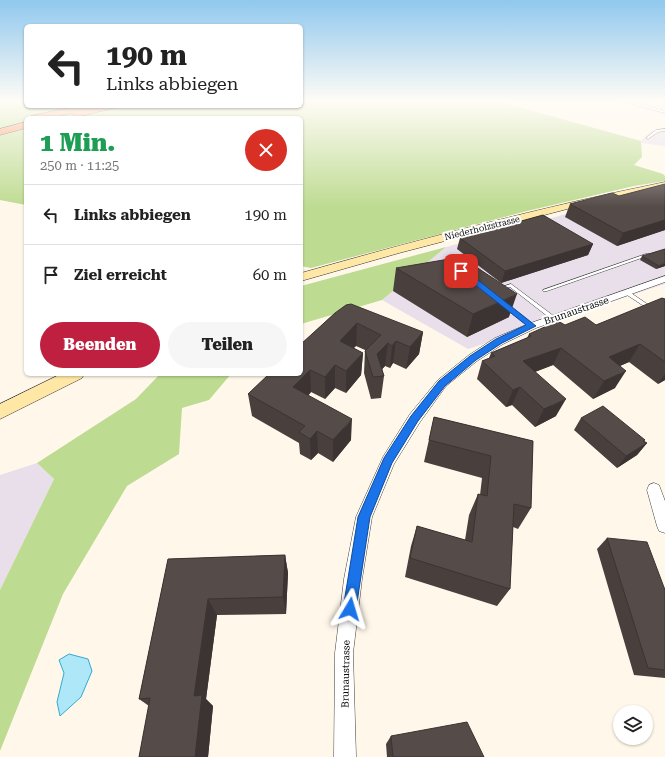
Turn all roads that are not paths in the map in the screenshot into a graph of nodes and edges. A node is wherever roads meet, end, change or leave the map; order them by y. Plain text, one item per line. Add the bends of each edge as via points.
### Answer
1 (665, 185) edge
2 (658, 252) edge
3 (303, 276) edge
4 (665, 279) edge
5 (545, 290) dead end
6 (489, 292) edge
7 (626, 292) junction
8 (501, 302) edge
9 (553, 318) junction
10 (665, 318) edge
11 (532, 326) junction
12 (72, 376) edge
13 (0, 412) edge
14 (654, 490) dead end
15 (665, 526) edge
16 (345, 757) edge

1 - 3 main road, Niederholzstrasse via 570,205
2 - 5 lane
4 - 7 street, Brunaustrasse
6 - 9 lane via 511,285
7 - 9 street, Brunaustrasse
7 - 10 lane
8 - 11 lane
9 - 11 street, Brunaustrasse
11 - 16 street, Brunaustrasse via 493,345 442,383 415,418 388,461 364,517 353,579 344,653
12 - 13 main road
14 - 15 street

